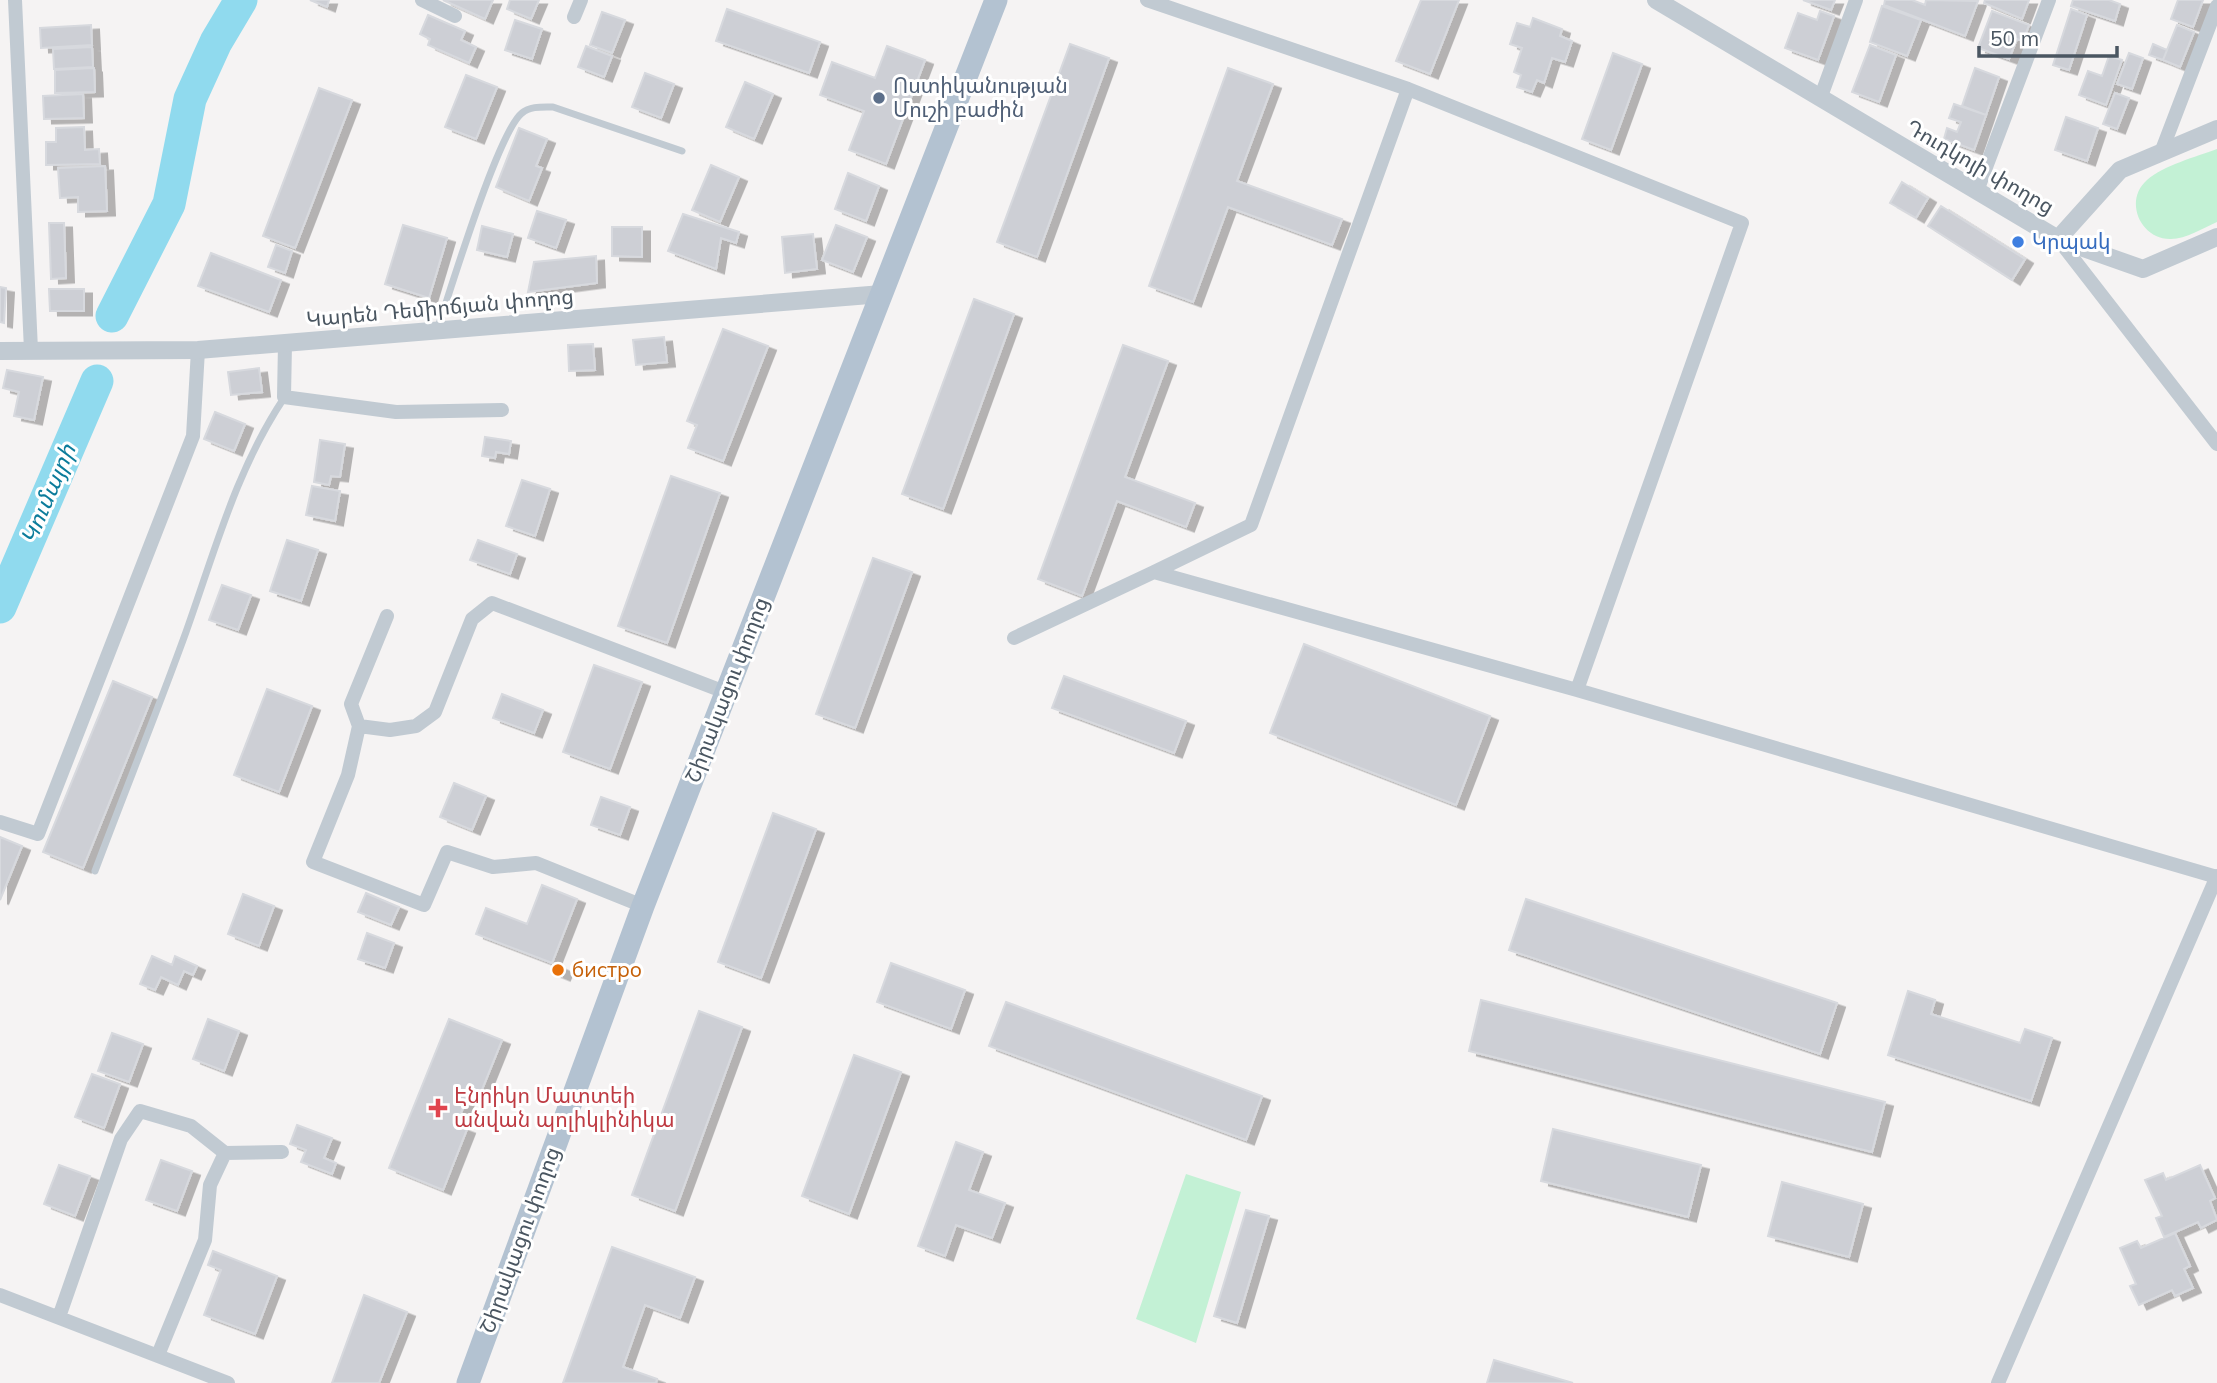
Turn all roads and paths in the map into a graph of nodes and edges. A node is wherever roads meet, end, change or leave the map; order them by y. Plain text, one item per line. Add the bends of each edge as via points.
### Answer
1 (15, 0) edge
2 (422, 0) edge
3 (581, 0) edge
4 (996, 0) edge
5 (1147, 0) edge
6 (1656, 0) edge
7 (1856, 0) edge
8 (2049, 0) edge
9 (2217, 6) edge
10 (455, 16) dead end
11 (575, 17) dead end
12 (1408, 89) junction
13 (1819, 99) junction
14 (2217, 129) edge
15 (2162, 150) junction
16 (682, 151) dead end
17 (1977, 191) junction
18 (2217, 237) edge
19 (2058, 239) junction
20 (882, 294) junction
21 (436, 331) junction
22 (285, 344) junction
23 (30, 350) junction
24 (198, 350) junction
25 (0, 351) edge
26 (284, 397) junction
27 (502, 410) dead end
28 (2217, 444) edge
29 (1154, 572) junction
30 (387, 616) dead end
31 (1014, 638) dead end
32 (1577, 691) junction
33 (725, 692) junction
34 (359, 726) junction
35 (0, 822) edge
36 (95, 871) dead end
37 (2217, 877) edge
38 (643, 906) junction
39 (282, 1152) dead end
40 (225, 1153) junction
41 (0, 1296) edge
42 (59, 1317) junction
43 (158, 1355) junction
44 (228, 1383) edge
45 (468, 1383) edge
46 (1998, 1383) edge

1 - 23 street
2 - 10 street
3 - 11 street
4 - 20 main road, Շիրակացու փողոց
5 - 12 street
6 - 13 street, Դուդկոյի փողոց
7 - 13 street
8 - 17 street
9 - 15 street
12 - 29 street via 1251,525
12 - 32 street via 1742,223
13 - 17 street, Դուդկոյի փողոց
14 - 15 street
15 - 19 street via 2120,170
16 - 21 lane via 568,111 537,107 522,112 502,144
17 - 19 street, Դուդկոյի փողոց
18 - 19 street via 2143,269
19 - 28 street, Դուդկոյի փողոց
20 - 21 street, Կարեն Դեմիրճյան փողոց
20 - 33 main road, Շիրակացու փողոց
21 - 22 street, Կարեն Դեմիրճյան փողոց
22 - 24 street, Կարեն Դեմիրճյան փողոց
22 - 26 street
23 - 24 street, Կարեն Դեմիրճյան փողոց
23 - 25 street, Կարեն Դեմիրճյան փողոց
24 - 35 street via 193,436 38,834
26 - 27 street via 396,412
26 - 36 lane via 260,434 224,515 187,630
29 - 31 street
29 - 32 street
30 - 34 street via 351,705
32 - 37 street
33 - 34 street via 492,603 472,619 435,712 416,726 390,730
33 - 38 main road, Շիրակացու փողոց
34 - 38 street via 348,775 313,862 424,905 447,852 493,867 536,863
37 - 46 street
38 - 45 main road, Շիրակացու փողոց
39 - 40 street
40 - 42 street via 191,1126 140,1111 121,1139
40 - 43 street via 210,1185 205,1240
41 - 42 street
42 - 43 street
43 - 44 street

